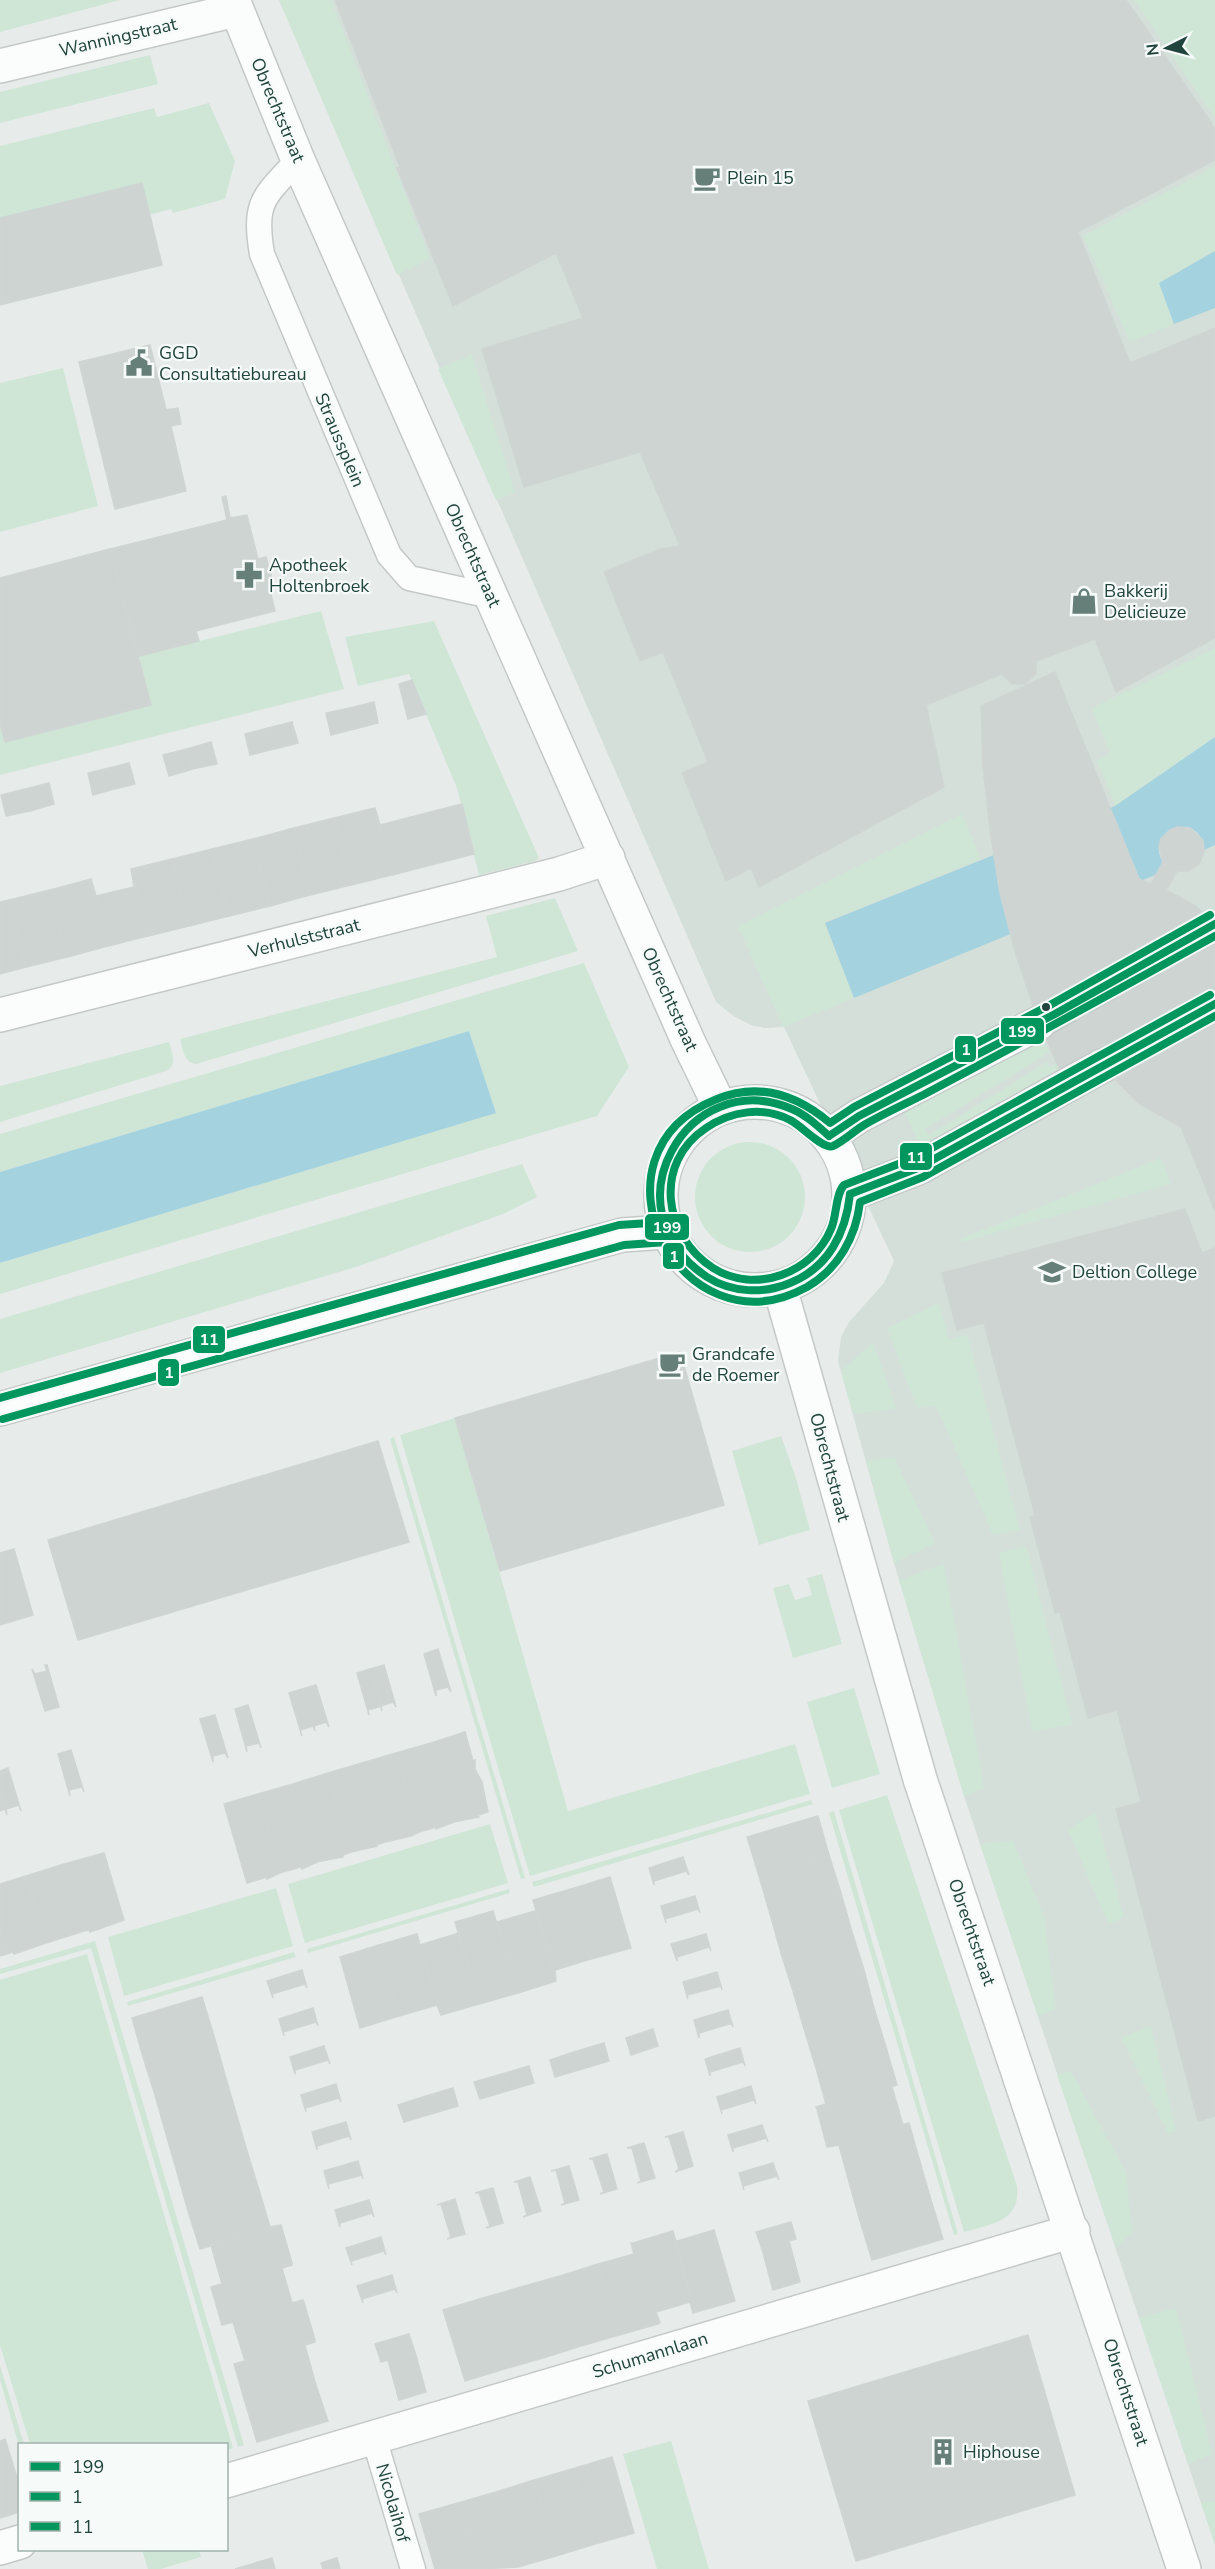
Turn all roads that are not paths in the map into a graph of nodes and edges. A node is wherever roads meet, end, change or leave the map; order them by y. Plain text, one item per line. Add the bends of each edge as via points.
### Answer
1 (234, 5) edge
2 (0, 66) edge
3 (298, 160) junction
4 (491, 596) junction
5 (608, 858) junction
6 (0, 1015) edge
7 (1039, 1023) tunnel mouth
8 (1102, 1066) tunnel mouth
9 (720, 1107) junction
10 (829, 1136) junction
11 (849, 1194) junction
12 (666, 1232) junction
13 (780, 1288) junction
14 (0, 1409) edge
15 (1073, 2231) junction
16 (374, 2438) junction
17 (228, 2480) edge
18 (18, 2543) edge
19 (0, 2548) edge
20 (412, 2569) edge
21 (1184, 2569) edge

1 - 2 street, Wanningstraat
1 - 3 street, Obrechtstraat
3 - 4 street, Obrechtstraat
3 - 4 lane, Straussplein via 265,195 257,224 262,254 389,555 409,578
4 - 5 street, Obrechtstraat
5 - 6 street, Verhulststraat via 559,874
5 - 9 street, Obrechtstraat
7 - 10 street via 859,1116
8 - 11 street via 918,1168
9 - 10 street via 768,1102 811,1120
9 - 12 street via 695,1122 674,1144 662,1172 660,1202
10 - 11 street via 844,1163
11 - 13 street via 845,1226 830,1254 808,1275
12 - 13 street via 680,1255 700,1274 725,1287 752,1291
12 - 14 street via 622,1235
13 - 15 street, Obrechtstraat via 920,1779
15 - 16 street, Schumannlaan
15 - 21 street, Obrechtstraat
16 - 17 street, Schumannlaan
16 - 20 lane, Nicolaihof
18 - 19 street

